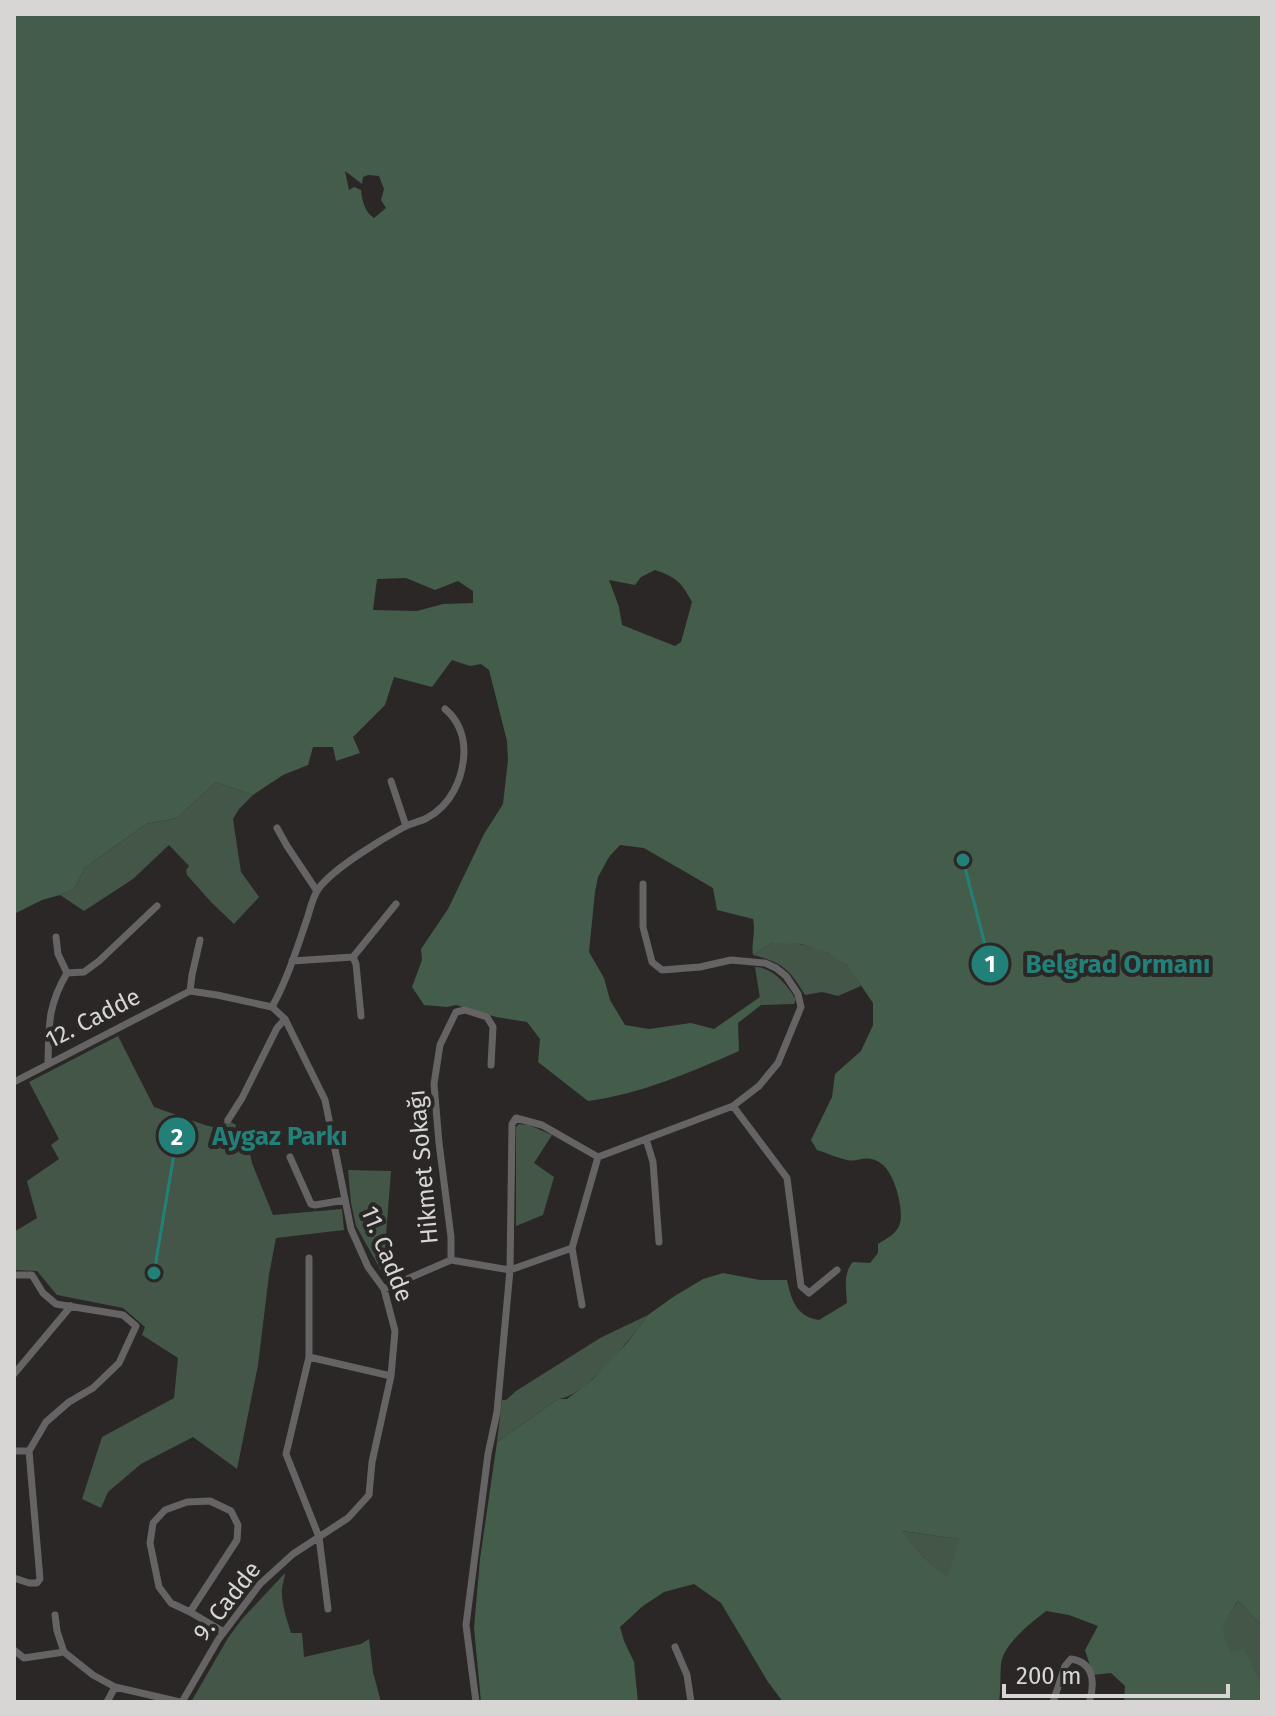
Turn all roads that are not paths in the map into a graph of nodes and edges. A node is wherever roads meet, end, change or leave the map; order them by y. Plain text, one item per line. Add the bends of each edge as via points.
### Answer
1 (445, 709) dead end
2 (391, 781) dead end
3 (406, 826) junction
4 (277, 828) dead end
5 (643, 884) dead end
6 (317, 891) junction
7 (396, 904) dead end
8 (157, 906) dead end
9 (56, 937) dead end
10 (200, 940) dead end
11 (353, 957) junction
12 (292, 961) junction
13 (67, 973) junction
14 (190, 991) junction
15 (272, 1007) junction
16 (361, 1016) dead end
17 (285, 1019) junction
18 (48, 1064) junction
19 (491, 1065) dead end
20 (14, 1082) edge
21 (733, 1106) junction
22 (228, 1120) dead end
23 (646, 1139) junction
24 (290, 1157) dead end
25 (598, 1157) junction
26 (345, 1200) junction
27 (659, 1242) dead end
28 (572, 1248) junction
29 (309, 1258) dead end
30 (451, 1260) junction
31 (510, 1270) junction
32 (837, 1270) dead end
33 (14, 1275) edge
34 (384, 1289) junction
35 (582, 1305) dead end
36 (71, 1306) junction
37 (309, 1357) junction
38 (14, 1374) edge
39 (391, 1376) junction
40 (14, 1451) edge
41 (29, 1451) junction
42 (319, 1537) junction
43 (14, 1578) edge
44 (328, 1609) dead end
45 (190, 1612) junction
46 (55, 1615) dead end
47 (224, 1632) junction
48 (675, 1647) dead end
49 (14, 1650) edge
50 (64, 1652) junction
51 (115, 1687) junction
52 (1090, 1699) dead end
53 (107, 1702) edge
54 (181, 1702) edge
55 (476, 1702) edge
56 (691, 1702) edge
57 (1053, 1702) edge

1 - 3 street via 462,734 460,775 444,805
2 - 3 street
3 - 6 street
4 - 6 street
5 - 21 street via 643,927 652,962 662,970 731,960 765,963 786,976 798,994 801,1007 778,1063
6 - 12 street
7 - 11 street
8 - 13 street via 99,961 84,972
9 - 13 street
10 - 14 street
11 - 12 street
11 - 16 street
12 - 15 street
13 - 18 street via 49,1013
14 - 15 street
14 - 18 street, 12. Cadde
15 - 17 street
17 - 22 street
17 - 26 street, 11. Cadde via 325,1100
18 - 20 street, 12. Cadde
19 - 30 street, Hikmet Sokağı via 493,1027 487,1017 456,1012 440,1045 434,1084
21 - 23 street
21 - 32 street via 787,1178 801,1286 809,1293 816,1290
23 - 25 street
23 - 27 street via 653,1162
24 - 26 street via 311,1204
25 - 28 street
25 - 31 street via 542,1125 516,1118
26 - 34 street, 11. Cadde via 351,1229
28 - 31 street
28 - 35 street
29 - 37 street
30 - 31 street
30 - 34 street
31 - 55 street via 497,1412 466,1625
33 - 36 street via 32,1275 56,1304
34 - 39 street, 11. Cadde via 395,1331
36 - 38 street
36 - 41 street via 123,1315 136,1326 119,1363 46,1422
37 - 39 street
37 - 42 street via 286,1454
39 - 42 street, 11. Cadde via 369,1495 348,1518
40 - 41 street
41 - 43 street via 40,1579 29,1583
42 - 44 street
42 - 47 street, 9. Cadde via 260,1584
45 - 45 street via 237,1540 238,1525 231,1511 210,1501 165,1510 153,1523 150,1543 159,1587 171,1603
45 - 47 street
46 - 50 street
47 - 54 street, 9. Cadde
48 - 56 street
49 - 50 street via 24,1658
50 - 51 street
51 - 53 street
51 - 54 street
52 - 57 street via 1094,1685 1089,1669 1071,1659

